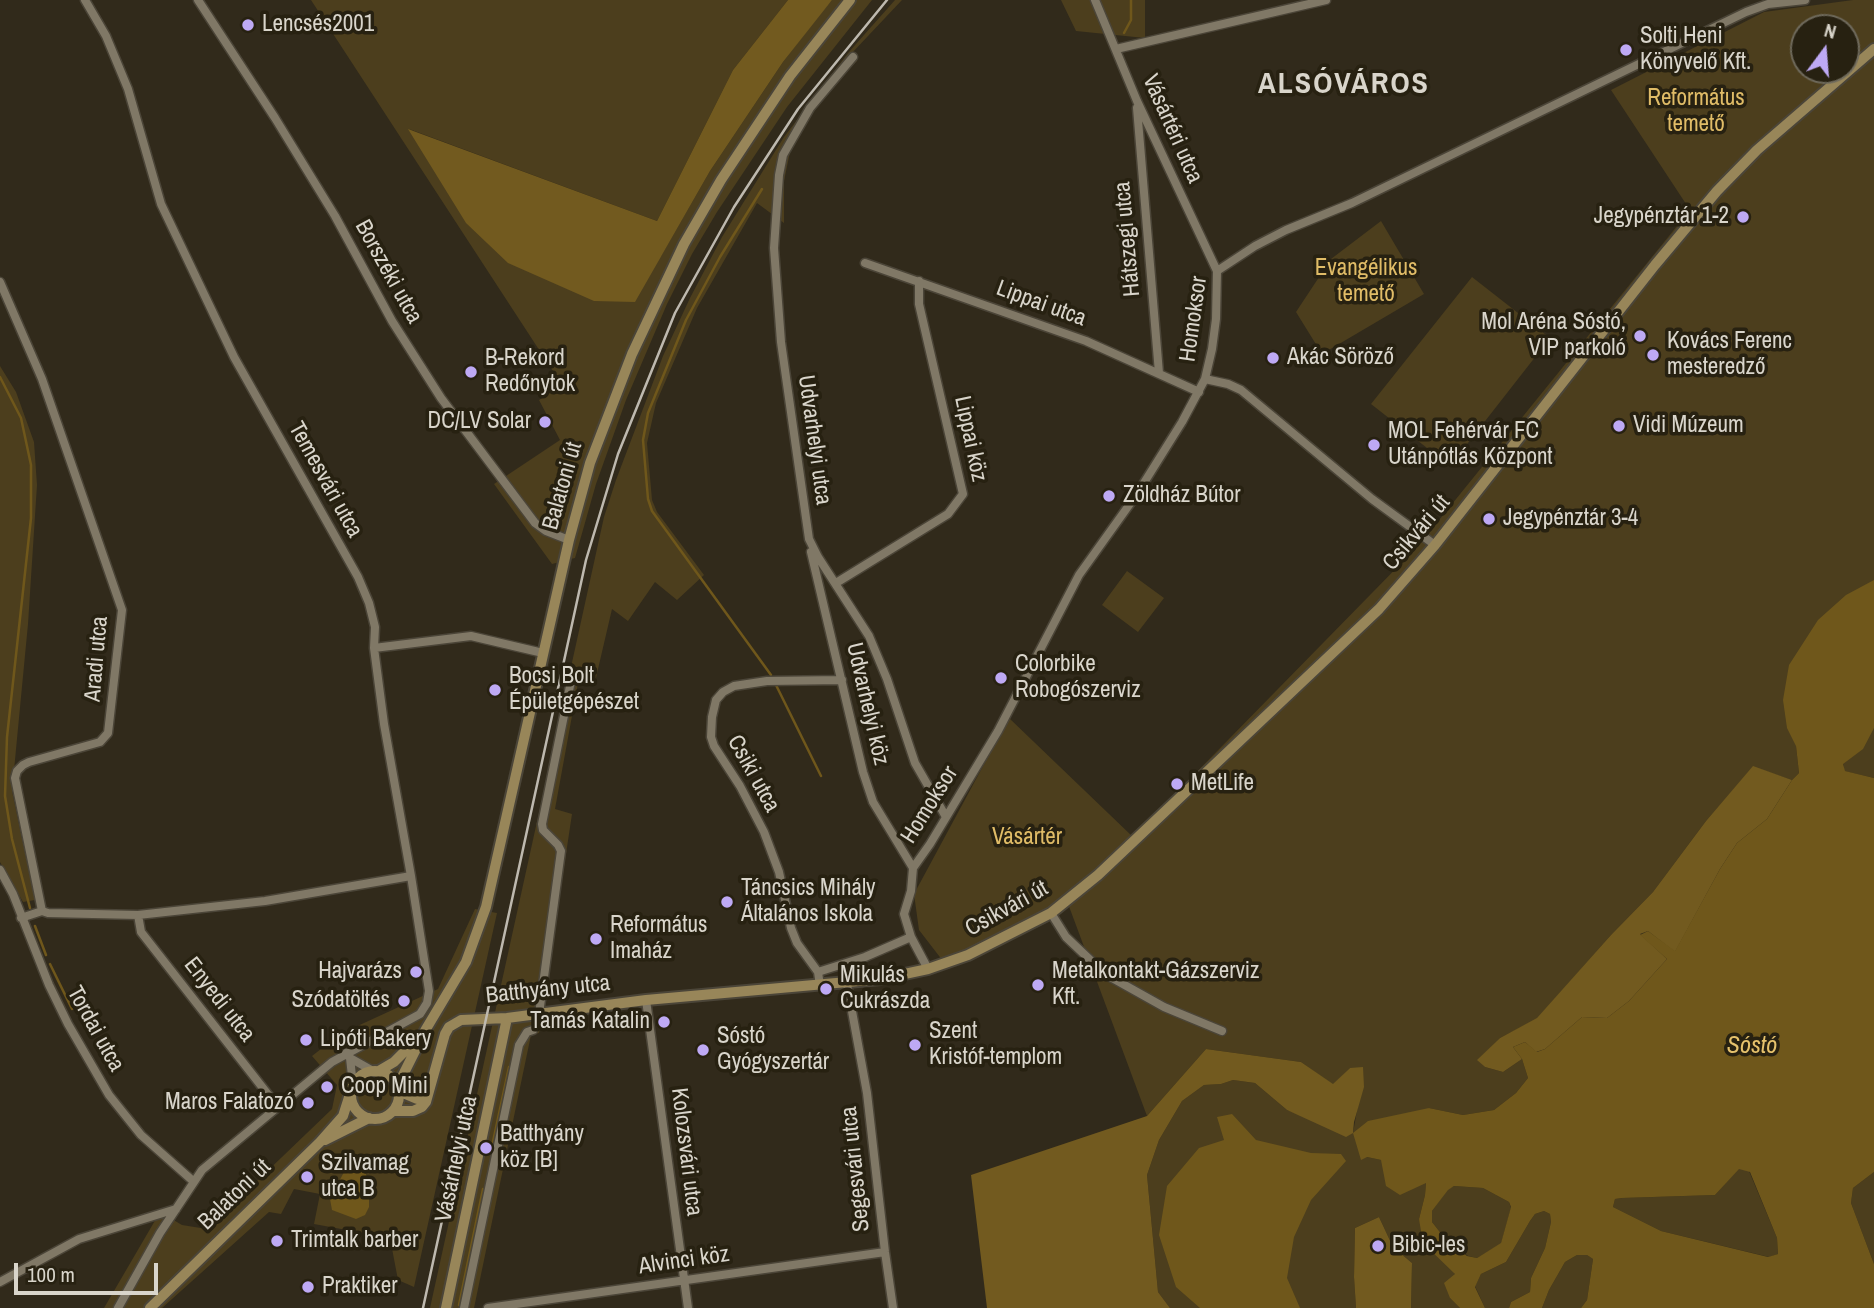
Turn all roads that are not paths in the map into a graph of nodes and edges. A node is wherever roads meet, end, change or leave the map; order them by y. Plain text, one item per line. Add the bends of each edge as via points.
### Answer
1 (85, 0) edge
2 (198, 0) edge
3 (850, 0) edge
4 (1095, 0) edge
5 (1326, 0) edge
6 (1805, 0) edge
7 (1874, 49) edge
8 (1116, 50) junction
9 (853, 57) dead end
10 (1137, 101) junction
11 (865, 263) dead end
12 (1217, 271) junction
13 (919, 281) junction
14 (0, 282) edge
15 (1158, 373) junction
16 (1205, 379) junction
17 (1199, 392) junction
18 (809, 539) junction
19 (569, 540) junction
20 (1435, 545) junction
21 (836, 583) junction
22 (374, 648) junction
23 (543, 653) junction
24 (842, 680) junction
25 (571, 681) dead end
26 (946, 817) junction
27 (913, 868) junction
28 (0, 870) edge
29 (411, 876) junction
30 (42, 911) junction
31 (1051, 913) junction
32 (138, 915) junction
33 (21, 918) junction
34 (912, 937) junction
35 (928, 969) junction
36 (818, 972) junction
37 (847, 984) junction
38 (820, 986) junction
39 (646, 1000) junction
40 (539, 1014) junction
41 (507, 1018) junction
42 (426, 1029) junction
43 (533, 1030) dead end
44 (1222, 1031) dead end
45 (348, 1056) junction
46 (375, 1071) junction
47 (352, 1088) junction
48 (398, 1089) junction
49 (429, 1089) junction
50 (277, 1106) junction
51 (393, 1111) junction
52 (369, 1118) junction
53 (320, 1142) junction
54 (192, 1187) junction
55 (176, 1209) junction
56 (885, 1252) junction
57 (684, 1281) junction
58 (0, 1282) edge
59 (118, 1308) edge
60 (149, 1308) edge
61 (447, 1308) edge
62 (464, 1308) edge
63 (488, 1308) edge
64 (688, 1308) edge
65 (893, 1308) edge

1 - 22 street, Temesvári utca via 128,89 155,189 234,357 365,590 375,627
2 - 19 street, Borszéki utca via 335,216 392,321 441,398 535,523
3 - 19 street, Balatoni út via 768,106 684,244 612,402
4 - 8 street, Vásártéri utca
5 - 8 street
6 - 12 street, Homoksor via 1746,12 1364,197 1286,230
7 - 20 street, Csikvári út via 1757,150 1717,191
8 - 10 street, Vásártéri utca
9 - 18 street, Udvarhelyi utca via 798,127 783,155 778,183 774,248 782,355
10 - 12 street, Vásártéri utca
10 - 15 street, Hátszegi utca
11 - 13 street, Lippai utca
12 - 16 street, Homoksor via 1216,319
13 - 15 street, Lippai utca via 1086,341
13 - 21 street, Lippai köz via 919,304 964,494 948,514
14 - 30 street, Aradi utca via 42,379 122,610 108,733 100,742 29,762 15,778
15 - 17 street, Lippai utca
16 - 17 street, Homoksor
16 - 20 street via 1241,390
17 - 26 street, Homoksor via 1143,484 1079,575
18 - 21 street, Udvarhelyi utca
18 - 24 street, Udvarhelyi köz
19 - 23 street, Balatoni út
20 - 31 street, Csikvári út via 1318,669 1098,875
21 - 26 street, Udvarhelyi utca via 869,636 915,763
22 - 23 street via 471,636
22 - 29 street, Temesvári utca
23 - 42 street, Balatoni út via 486,907 466,962
24 - 27 street, Udvarhelyi köz via 873,802
24 - 36 street, Csiki utca via 734,686 716,700 712,717 714,746 764,832 779,872 791,928
25 - 40 street via 542,824 561,851
26 - 27 street, Homoksor
27 - 34 street, Homoksor via 904,914
28 - 33 street, Tordai utca
29 - 32 street via 265,901
29 - 45 street, Temesvári utca via 429,985 425,1008
30 - 32 street
30 - 33 street
31 - 35 street, Csikvári út via 988,947
31 - 44 street via 1066,937 1105,974 1164,1007
32 - 50 street, Enyedi utca via 141,932
33 - 54 street, Tordai utca via 58,1004 109,1095
34 - 35 street, Homoksor
34 - 36 street
35 - 37 street, Batthyány utca
36 - 38 street, Csiki utca
37 - 38 street, Batthyány utca
37 - 56 street, Segesvári utca via 867,1093
38 - 39 street, Batthyány utca
39 - 40 street, Batthyány utca
39 - 57 street, Kolozsvári utca
40 - 41 street, Batthyány utca
41 - 49 street, Batthyány utca via 461,1020 449,1027
41 - 61 street, Vásárhelyi utca
42 - 46 street, Balatoni út via 394,1062
42 - 48 street, Balatoni út
43 - 62 street via 519,1045
45 - 46 street
45 - 47 street
45 - 50 street
46 - 47 street via 361,1076
46 - 48 street via 390,1076
47 - 52 street via 353,1105
47 - 53 street, Balatoni út via 342,1116
48 - 49 street via 416,1099
48 - 51 street
49 - 51 street, Batthyány utca via 422,1107
50 - 54 street via 207,1165
51 - 52 street via 385,1117
52 - 53 street, Balatoni út
53 - 60 street, Balatoni út
54 - 55 street
55 - 58 street via 79,1239
55 - 59 street
56 - 57 street, Alvinci köz
56 - 65 street, Segesvári utca
57 - 63 street, Alvinci köz
57 - 64 street, Kolozsvári utca

